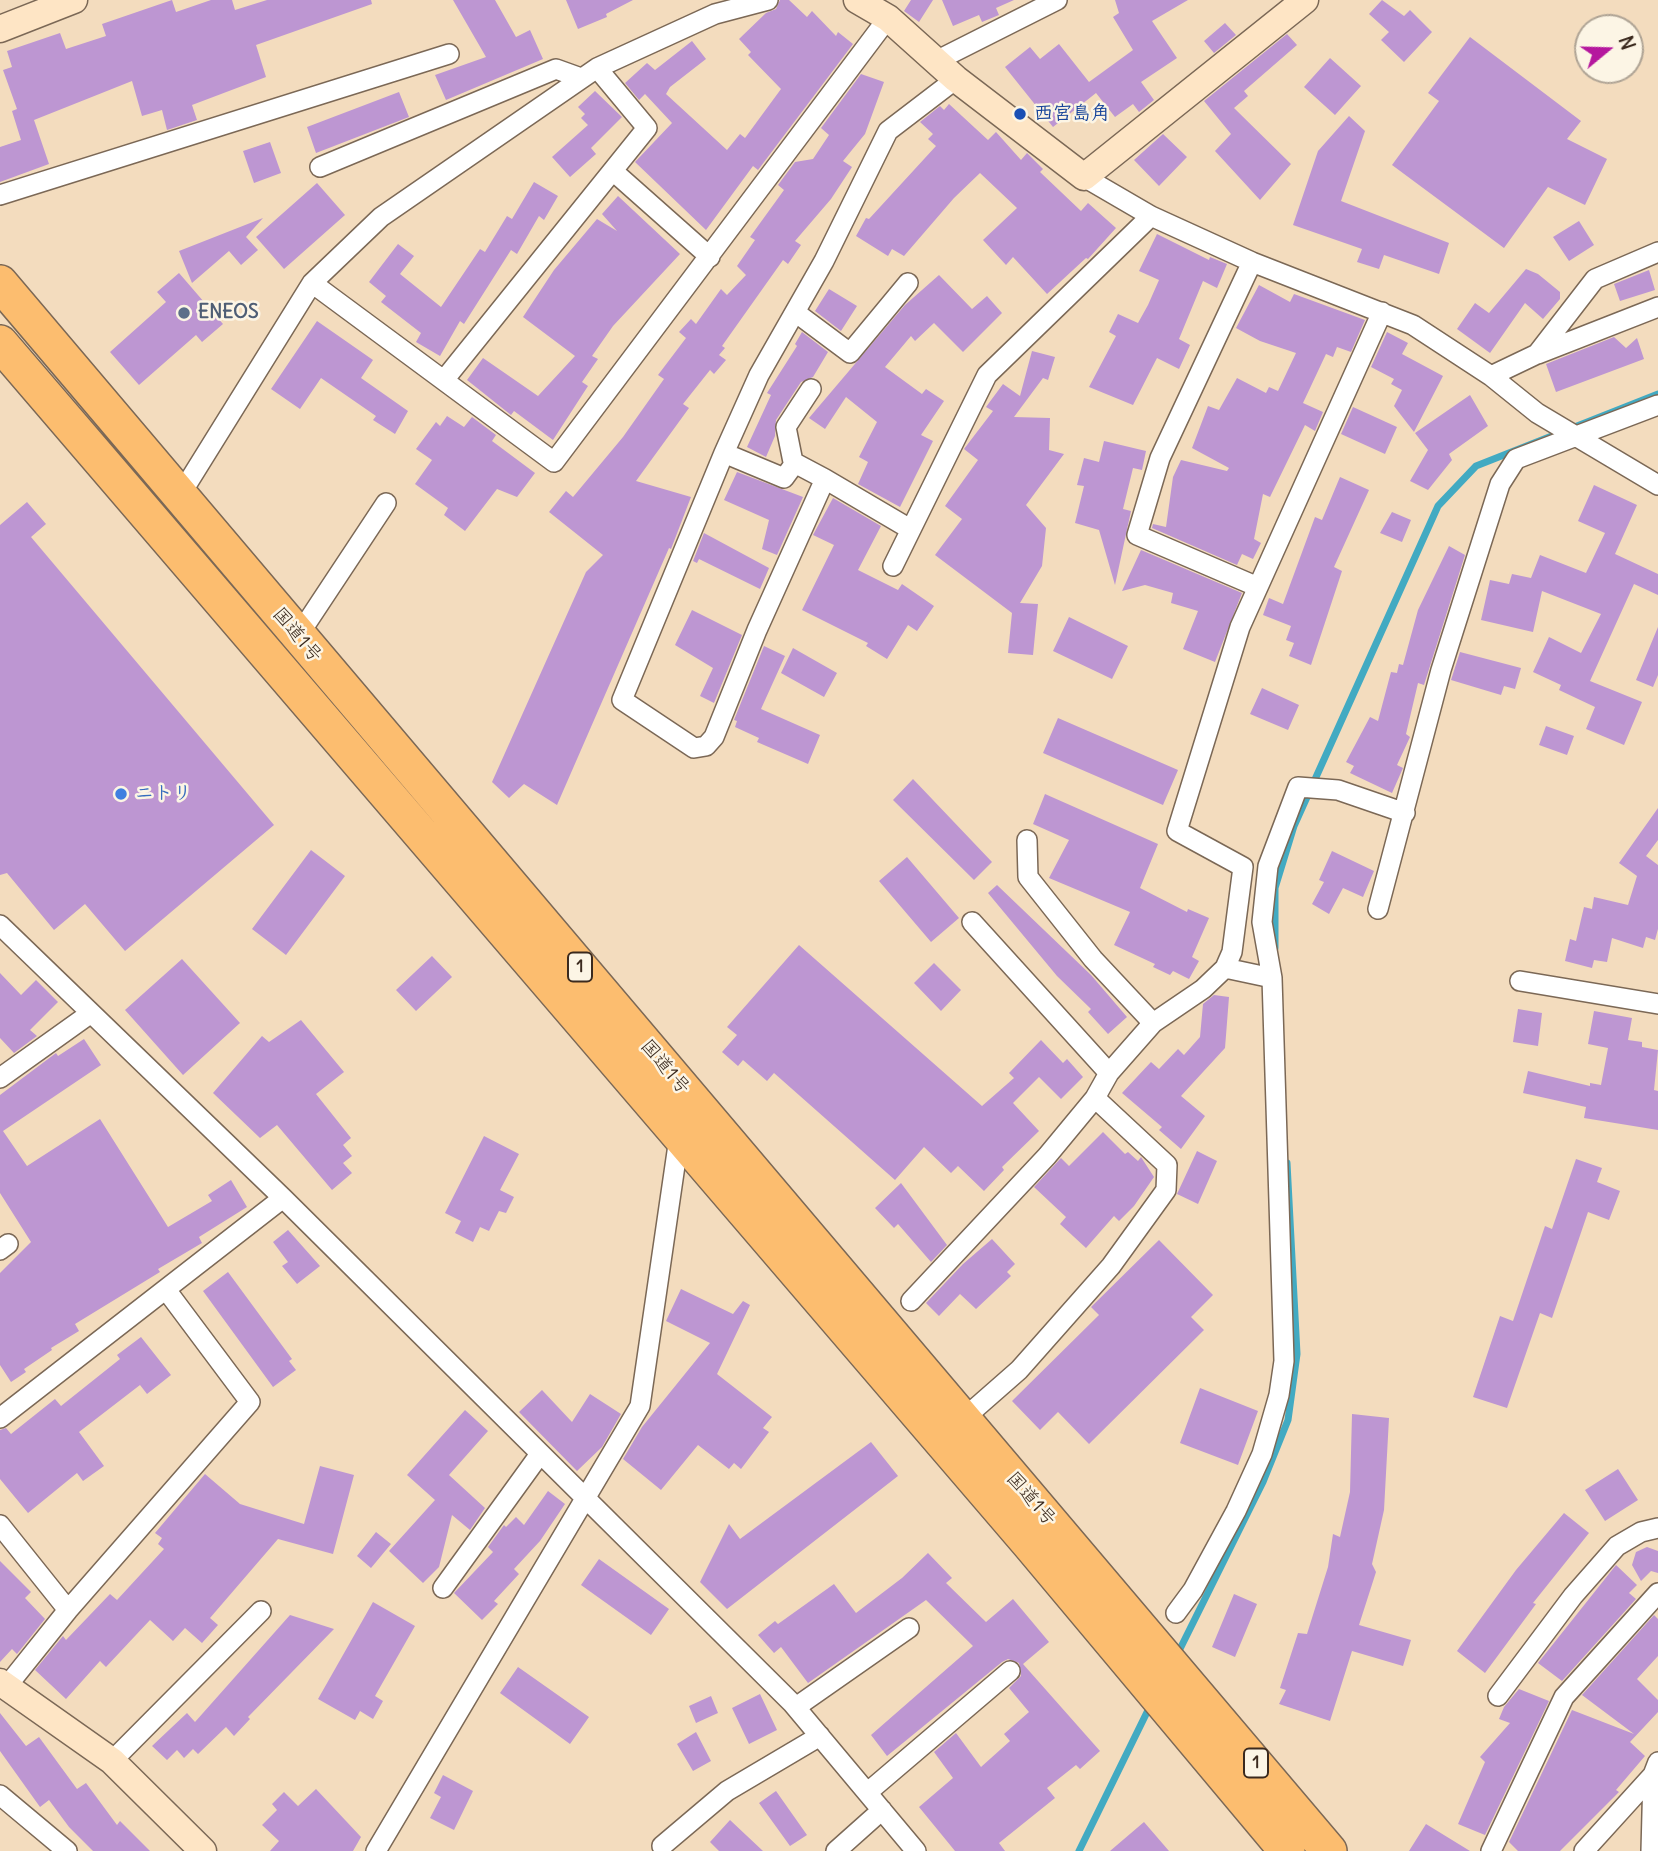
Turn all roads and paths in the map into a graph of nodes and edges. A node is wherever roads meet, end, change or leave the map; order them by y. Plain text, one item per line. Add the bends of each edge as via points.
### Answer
1 (74, 0) edge
2 (768, 0) edge
3 (857, 0) edge
4 (1057, 0) edge
5 (1305, 0) edge
6 (888, 18) junction
7 (0, 29) edge
8 (449, 54) dead end
9 (947, 69) junction
10 (589, 73) junction
11 (320, 167) dead end
12 (612, 171) junction
13 (1084, 177) junction
14 (0, 195) edge
15 (1151, 216) junction
16 (1658, 252) edge
17 (710, 257) junction
18 (1252, 262) junction
19 (0, 283) edge
20 (312, 283) junction
21 (908, 283) dead end
22 (1658, 307) edge
23 (795, 312) junction
24 (1382, 312) junction
25 (0, 343) edge
26 (1537, 354) junction
27 (1491, 376) junction
28 (444, 380) junction
29 (811, 389) dead end
30 (1658, 405) edge
31 (1572, 435) junction
32 (724, 453) junction
33 (795, 463) junction
34 (825, 479) junction
35 (1658, 485) edge
36 (179, 497) junction
37 (386, 503) dead end
38 (910, 529) junction
39 (893, 566) dead end
40 (1258, 587) junction
41 (298, 636) junction
42 (1405, 813) junction
43 (1027, 840) dead end
44 (1378, 909) dead end
45 (972, 922) dead end
46 (0, 925) edge
47 (1225, 968) junction
48 (1272, 978) junction
49 (1520, 981) dead end
50 (1658, 1004) edge
51 (91, 1013) junction
52 (1153, 1023) junction
53 (1109, 1073) junction
54 (0, 1078) edge
55 (1096, 1098) junction
56 (679, 1138) junction
57 (283, 1198) junction
58 (167, 1291) junction
59 (911, 1301) dead end
60 (0, 1418) edge
61 (962, 1420) junction
62 (540, 1454) junction
63 (586, 1496) junction
64 (0, 1525) edge
65 (1658, 1528) edge
66 (443, 1588) dead end
67 (1658, 1593) edge
68 (68, 1610) junction
69 (261, 1611) dead end
70 (1176, 1613) dead end
71 (909, 1628) dead end
72 (1010, 1671) dead end
73 (3, 1684) edge
74 (1498, 1696) dead end
75 (796, 1707) junction
76 (820, 1736) junction
77 (112, 1761) junction
78 (1656, 1768) edge
79 (868, 1792) junction
80 (0, 1795) edge
81 (882, 1810) junction
82 (662, 1846) dead end
83 (67, 1851) edge
84 (203, 1851) edge
85 (376, 1851) edge
86 (836, 1851) edge
87 (916, 1851) edge
88 (1287, 1851) edge
89 (1329, 1851) edge
90 (1491, 1851) edge
91 (1584, 1851) edge
92 (1651, 1851) edge

1 - 7 street
2 - 10 street via 715,14
3 - 6 street
4 - 9 street
5 - 13 street
6 - 9 street
6 - 17 street
8 - 14 street
9 - 13 street
9 - 23 street via 888,131
10 - 11 street via 556,69
10 - 12 street via 648,128
10 - 20 street via 381,217
12 - 17 street
12 - 28 street
13 - 15 street
15 - 18 street
15 - 38 street via 987,375
16 - 26 street via 1595,279
17 - 28 street via 554,462
18 - 24 street
18 - 40 street via 1160,458 1137,535
19 - 36 highway, 国道1号 / 1
20 - 28 street
20 - 36 street
21 - 23 street via 850,353
22 - 26 street
23 - 32 street
24 - 27 street via 1413,325
24 - 40 street
25 - 56 highway, 国道1号 / 1
26 - 27 street
27 - 31 street
29 - 33 street via 786,427
30 - 31 street
31 - 35 street
31 - 42 street via 1516,459 1500,484 1441,670
32 - 33 street via 784,478
32 - 34 street via 622,701 694,748 706,746 714,737
33 - 34 street
34 - 38 street
36 - 41 highway, 国道1号 / 1
37 - 41 street
38 - 39 street
40 - 47 street via 1240,627 1177,831 1242,867 1232,952
41 - 61 highway, 国道1号 / 1
42 - 44 street
42 - 48 street via 1328,789 1298,787 1268,866 1262,922
43 - 52 street via 1028,877 1093,959
45 - 53 street
46 - 51 street
47 - 48 street
47 - 52 street
48 - 70 street via 1284,1361 1279,1395 1262,1454 1236,1511
49 - 50 street
51 - 54 street
51 - 57 street
52 - 53 street
53 - 55 street
55 - 59 street
55 - 61 street via 1167,1165 1166,1190 1111,1266 1019,1370
56 - 63 street via 640,1406
56 - 88 highway, 国道1号 / 1
57 - 58 street
57 - 62 street
58 - 60 street
58 - 68 street via 250,1402
61 - 89 highway, 国道1号 / 1
62 - 63 street
62 - 66 street
63 - 75 street
63 - 85 street
64 - 68 street
65 - 74 street via 1618,1546 1573,1596
67 - 90 street via 1564,1697
68 - 73 street
69 - 77 street
71 - 75 street
72 - 79 street
73 - 77 street
75 - 76 street
76 - 79 street
76 - 82 street via 727,1791
77 - 84 street
78 - 91 street
78 - 92 street
79 - 81 street
80 - 83 street
81 - 86 street
81 - 87 street

